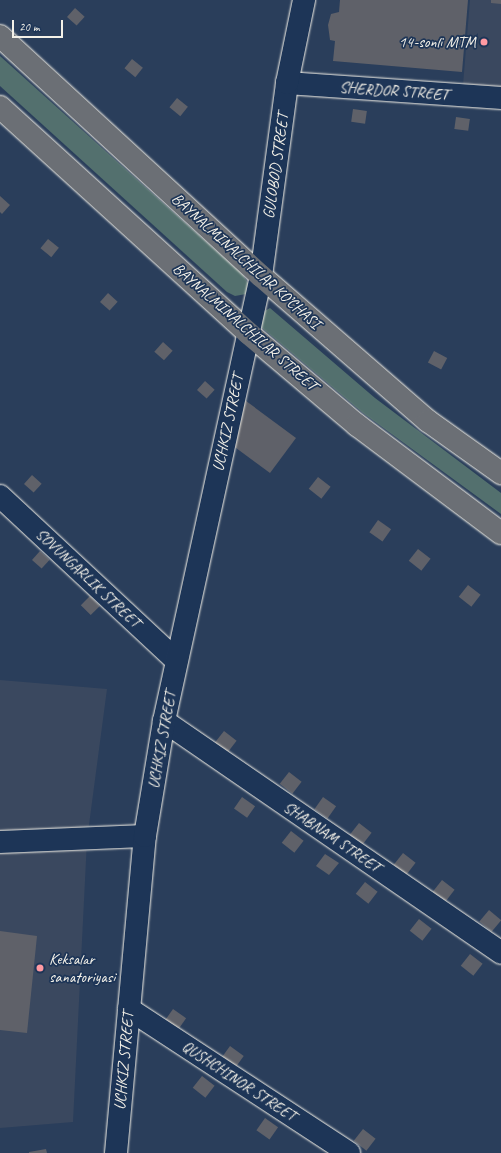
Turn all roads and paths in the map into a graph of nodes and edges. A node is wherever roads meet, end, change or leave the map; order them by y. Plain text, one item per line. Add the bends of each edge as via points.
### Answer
1 (304, 0) edge
2 (0, 36) edge
3 (287, 83) junction
4 (501, 98) edge
5 (0, 107) edge
6 (261, 276) junction
7 (248, 333) junction
8 (501, 473) edge
9 (0, 496) edge
10 (501, 533) edge
11 (176, 660) junction
12 (164, 721) junction
13 (145, 836) junction
14 (0, 842) edge
15 (501, 953) edge
16 (129, 1009) junction
17 (116, 1153) edge
18 (349, 1153) edge

1 - 3 street, GULOBOD STREET
2 - 6 main road, BAYNALMINALCHILAR KO’CHASI
3 - 4 street, SHERDOR STREET
3 - 6 street, GULOBOD STREET
5 - 7 main road, BAYNALMINALCHILAR STREET
6 - 7 street, GULOBOD STREET
6 - 8 main road, BAYNALMINALCHILAR KO’CHASI via 428,421
7 - 10 main road, BAYNALMINALCHILAR STREET via 357,425
7 - 11 street, UCHKIZ STREET
9 - 11 street, SOVUNGARLIK STREET
11 - 12 street, UCHKIZ STREET
12 - 13 street, UCHKIZ STREET
12 - 15 street, SHABNAM STREET
13 - 14 street
13 - 16 street, UCHKIZ STREET
16 - 17 street, UCHKIZ STREET
16 - 18 street, QUSHCHINOR STREET

